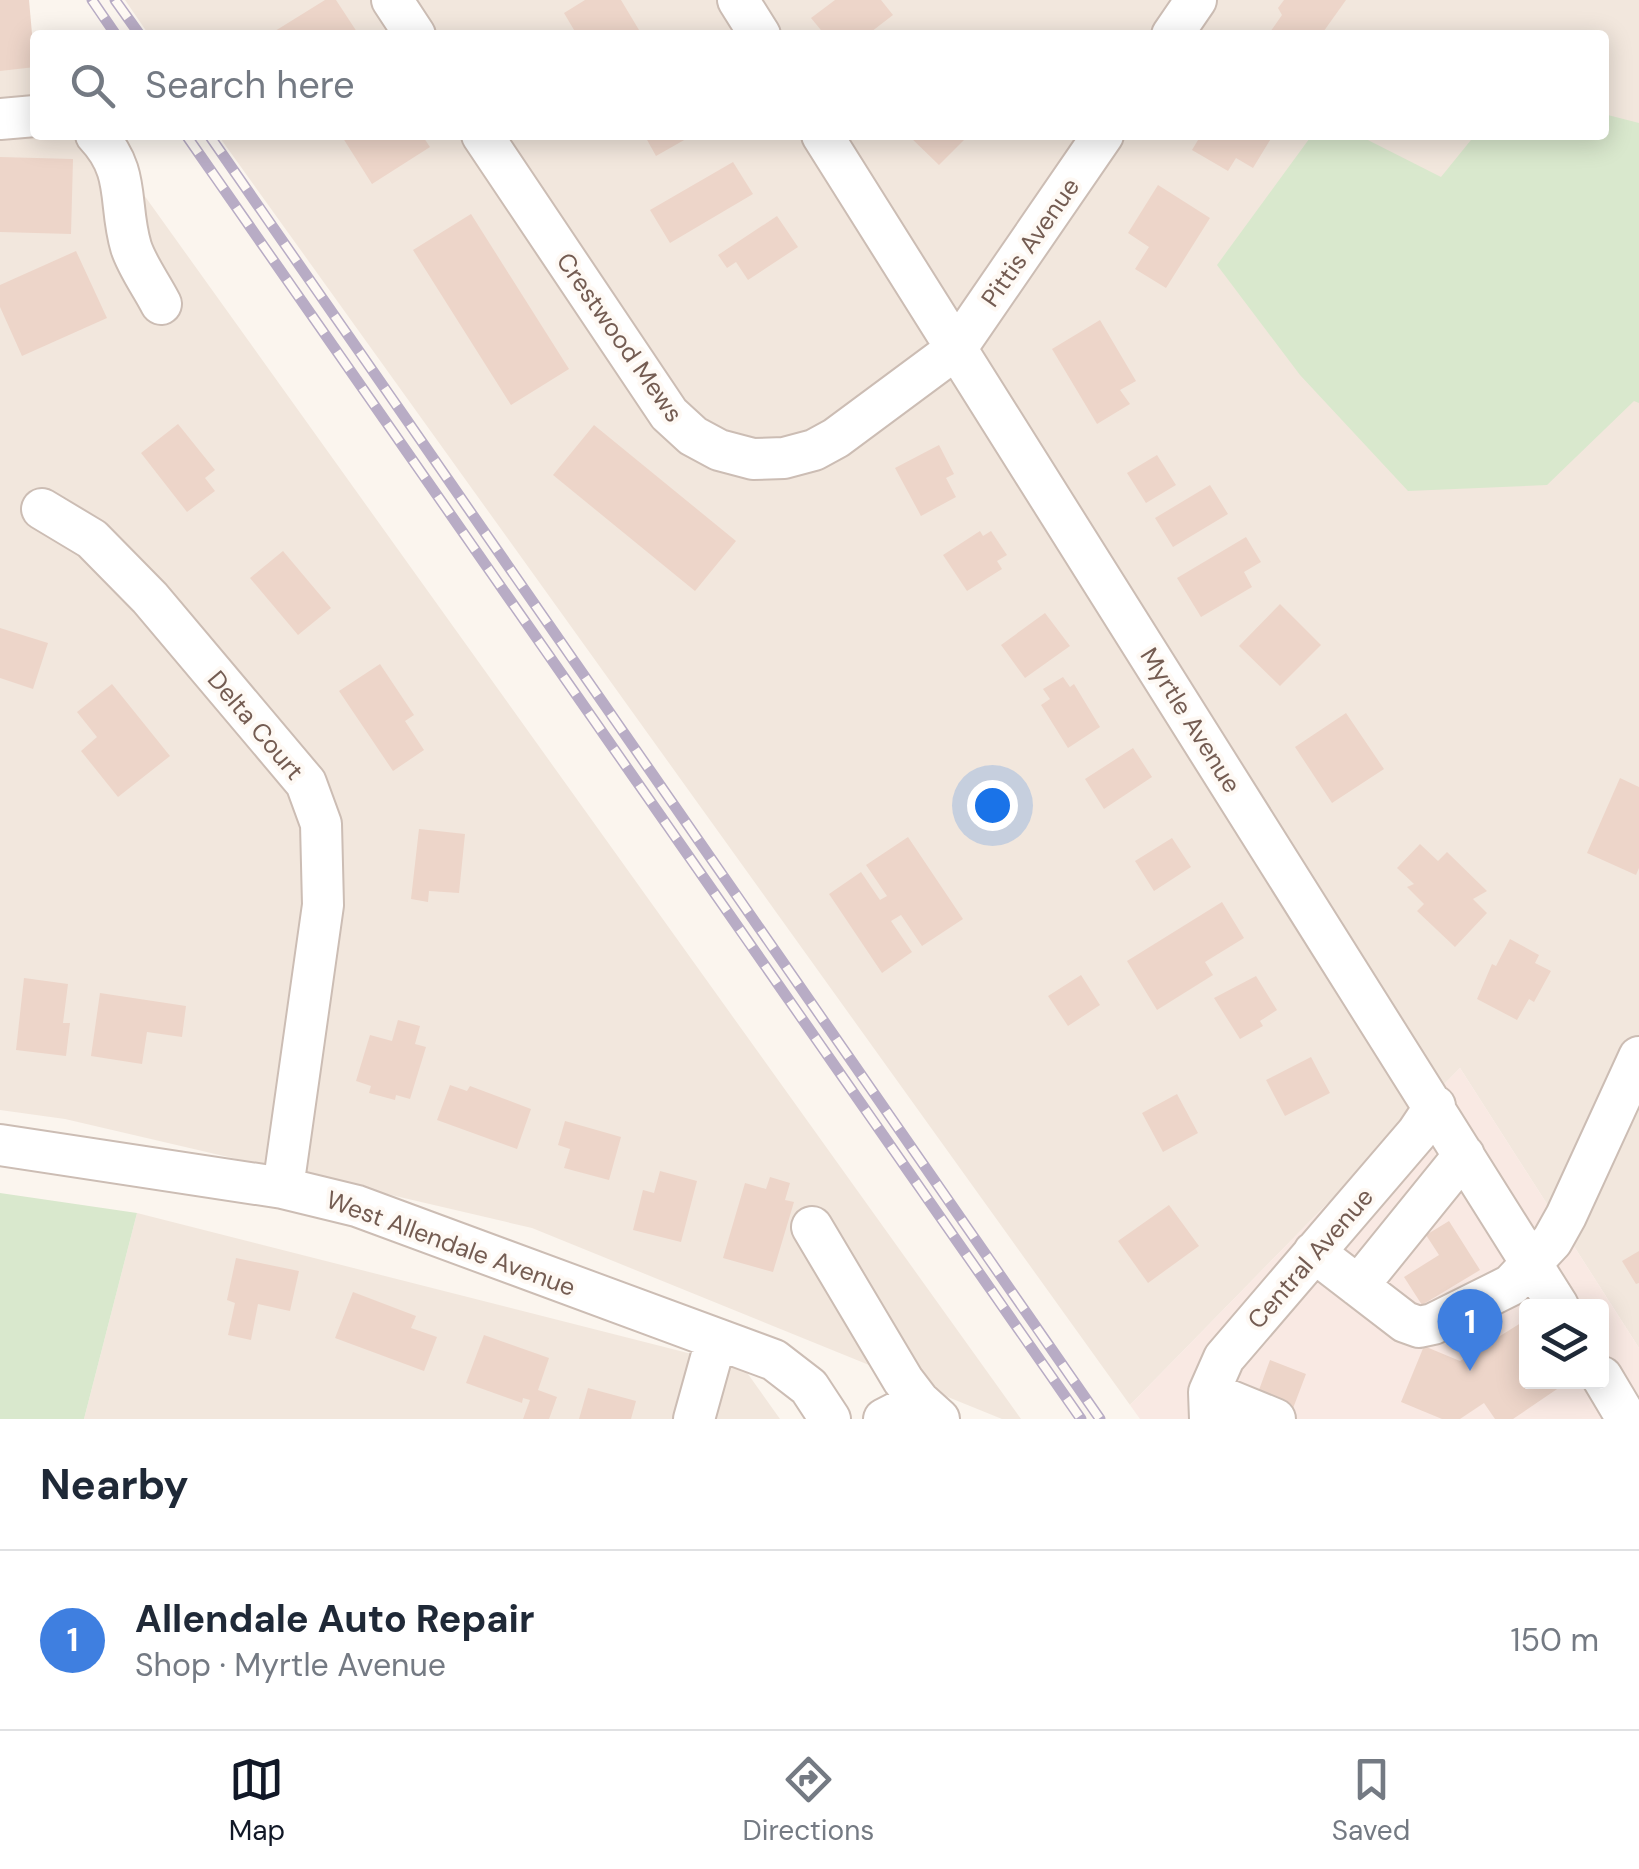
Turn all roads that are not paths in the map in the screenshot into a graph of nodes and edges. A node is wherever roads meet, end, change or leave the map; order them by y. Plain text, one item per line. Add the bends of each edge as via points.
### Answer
1 (392, 0) edge
2 (738, 0) edge
3 (1196, 0) edge
4 (412, 30) edge
5 (757, 30) edge
6 (1175, 30) edge
7 (30, 116) edge
8 (0, 119) edge
9 (101, 140) edge
10 (485, 140) edge
11 (825, 140) edge
12 (1101, 140) edge
13 (161, 304) dead end
14 (956, 348) junction
15 (42, 509) dead end
16 (1639, 1056) edge
17 (1435, 1106) junction
18 (0, 1144) edge
19 (1464, 1155) junction
20 (283, 1188) junction
21 (812, 1227) dead end
22 (1314, 1252) junction
23 (1531, 1263) junction
24 (1358, 1286) junction
25 (1554, 1299) edge
26 (716, 1340) junction
27 (1210, 1406) edge
28 (914, 1413) edge
29 (694, 1419) edge
30 (830, 1419) edge
31 (1275, 1419) edge

1 - 4 street
2 - 5 street
3 - 6 street
7 - 8 street
9 - 13 street via 120,174 131,247
10 - 14 street, Crestwood Mews via 668,414 718,450 784,458 814,450
11 - 14 street, Myrtle Avenue
12 - 14 street, Pittis Avenue
14 - 17 street, Myrtle Avenue
15 - 20 street, Delta Court via 92,540 150,598 306,783 316,810 323,905
16 - 23 street via 1566,1216
17 - 19 street, Myrtle Avenue
17 - 22 street, Central Avenue
18 - 20 street, West Allendale Avenue
19 - 23 street, Myrtle Avenue
19 - 24 street
20 - 26 street, West Allendale Avenue via 356,1206
21 - 28 street via 902,1380
22 - 24 street
22 - 27 street, Central Avenue via 1224,1358
23 - 24 street via 1511,1285 1419,1327
23 - 25 street, Myrtle Avenue
26 - 29 street
26 - 30 street, West Allendale Avenue via 774,1360 808,1387
27 - 31 street

